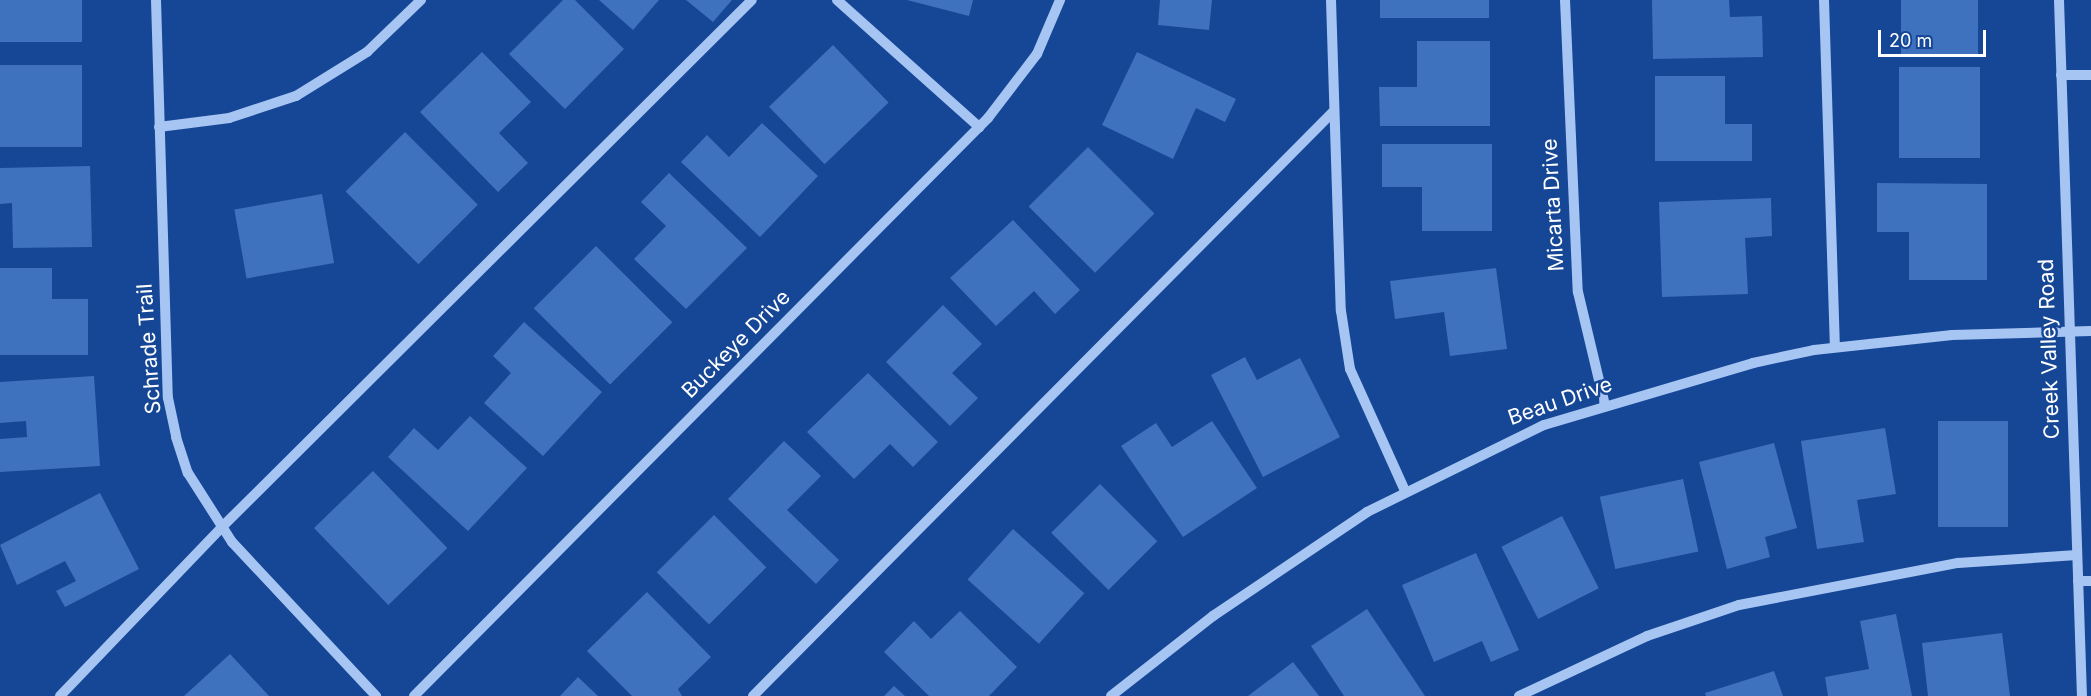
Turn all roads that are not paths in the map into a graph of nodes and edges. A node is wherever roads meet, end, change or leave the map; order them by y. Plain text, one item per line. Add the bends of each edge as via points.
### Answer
1 (156, 0) edge
2 (421, 0) edge
3 (752, 0) edge
4 (837, 0) edge
5 (1060, 0) edge
6 (1331, 0) edge
7 (1565, 0) edge
8 (1824, 0) edge
9 (2059, 0) edge
10 (2061, 75) junction
11 (2091, 75) edge
12 (1334, 111) junction
13 (159, 127) junction
14 (979, 127) junction
15 (2091, 331) edge
16 (2068, 332) junction
17 (1835, 347) junction
18 (1605, 405) junction
19 (1405, 491) junction
20 (222, 527) junction
21 (2077, 555) junction
22 (2078, 581) junction
23 (2091, 581) edge
24 (60, 696) edge
25 (376, 696) edge
26 (414, 696) edge
27 (753, 696) edge
28 (1111, 696) edge
29 (1519, 696) edge
30 (2082, 696) edge

1 - 13 street, Schrade Trail
2 - 13 street via 367,52 296,96 229,118
3 - 20 street
4 - 14 street
5 - 14 street, Buckeye Drive via 1037,54
6 - 12 street
7 - 18 street, Micarta Drive via 1578,292
8 - 17 street
9 - 10 street, Creek Valley Road
10 - 11 street
10 - 16 street, Creek Valley Road
12 - 19 street via 1341,311 1350,369
12 - 27 street
13 - 20 street, Schrade Trail via 168,398 188,473
14 - 26 street, Buckeye Drive
15 - 16 street, Beau Drive
16 - 17 street, Beau Drive via 1952,335
16 - 21 street, Creek Valley Road
17 - 18 street, Beau Drive via 1753,363
18 - 19 street, Beau Drive via 1488,449
19 - 28 street, Beau Drive via 1275,572
20 - 24 street
20 - 25 street, Schrade Trail
21 - 22 street, Creek Valley Road
21 - 29 street via 1958,563 1739,605 1647,636
22 - 23 street
22 - 30 street, Creek Valley Road

